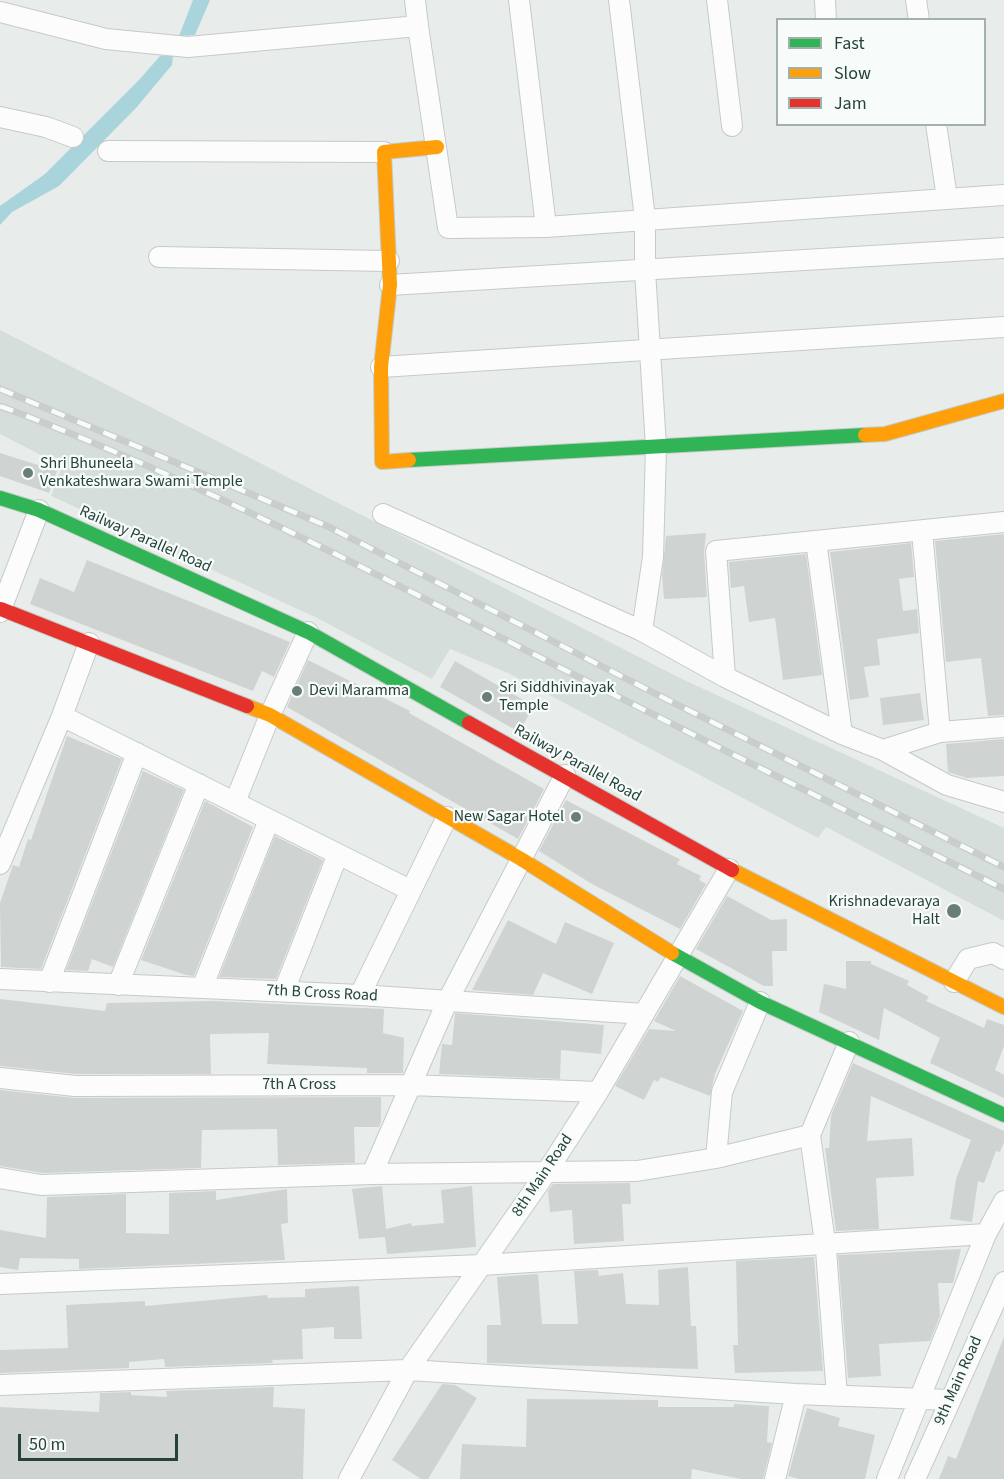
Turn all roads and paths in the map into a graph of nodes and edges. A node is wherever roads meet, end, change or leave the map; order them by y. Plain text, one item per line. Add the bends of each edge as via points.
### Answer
1 (415, 0) edge
2 (519, 0) edge
3 (619, 0) edge
4 (717, 0) edge
5 (825, 0) edge
6 (916, 0) edge
7 (0, 12) edge
8 (826, 18) edge
9 (919, 18) edge
10 (418, 26) junction
11 (0, 117) edge
12 (732, 126) dead end
13 (936, 126) edge
14 (73, 137) dead end
15 (437, 147) junction
16 (108, 151) dead end
17 (384, 152) junction
18 (1004, 195) edge
19 (947, 198) junction
20 (645, 219) junction
21 (546, 227) junction
22 (1004, 248) edge
23 (159, 257) dead end
24 (389, 261) junction
25 (645, 270) junction
26 (390, 285) junction
27 (1004, 327) edge
28 (651, 350) junction
29 (381, 368) junction
30 (1004, 401) edge
31 (656, 447) junction
32 (0, 498) edge
33 (39, 510) junction
34 (383, 514) dead end
35 (1004, 522) edge
36 (922, 531) junction
37 (816, 541) junction
38 (0, 610) edge
39 (642, 631) junction
40 (308, 632) junction
41 (89, 643) junction
42 (725, 677) junction
43 (270, 715) junction
44 (62, 716) junction
45 (1004, 727) edge
46 (940, 732) junction
47 (843, 734) junction
48 (883, 750) junction
49 (136, 753) junction
50 (564, 776) junction
51 (199, 784) junction
52 (235, 802) junction
53 (1004, 802) edge
54 (447, 817) junction
55 (269, 820) junction
56 (338, 854) junction
57 (521, 859) junction
58 (0, 864) edge
59 (729, 869) junction
60 (410, 891) junction
61 (677, 956) junction
62 (1004, 959) edge
63 (0, 979) edge
64 (49, 982) junction
65 (954, 982) junction
66 (118, 985) junction
67 (202, 988) junction
68 (284, 991) junction
69 (360, 995) junction
70 (447, 1002) junction
71 (760, 1002) junction
72 (1004, 1007) edge
73 (644, 1014) junction
74 (849, 1042) junction
75 (0, 1078) edge
76 (410, 1085) junction
77 (598, 1092) junction
78 (1004, 1115) edge
79 (810, 1135) junction
80 (716, 1158) junction
81 (546, 1173) junction
82 (372, 1174) junction
83 (0, 1178) edge
84 (1004, 1201) edge
85 (986, 1234) junction
86 (824, 1244) junction
87 (482, 1265) junction
88 (1004, 1282) edge
89 (0, 1284) edge
90 (408, 1370) junction
91 (0, 1385) edge
92 (796, 1394) junction
93 (837, 1396) junction
94 (922, 1399) junction
95 (950, 1400) junction
96 (349, 1479) edge
97 (775, 1479) edge
98 (887, 1479) edge
99 (915, 1479) edge

1 - 10 street
2 - 21 street
3 - 20 street
4 - 12 street
5 - 8 street
6 - 9 street
7 - 10 street via 106,39 188,47
10 - 15 street
11 - 14 street
13 - 19 street
15 - 17 street
15 - 21 street via 448,228
16 - 17 street
17 - 24 street
18 - 19 street
19 - 20 street
20 - 21 street
20 - 25 street
22 - 25 street
23 - 24 street
24 - 26 street
25 - 26 street
25 - 28 street
26 - 29 street
27 - 28 street
28 - 29 street
28 - 31 street
29 - 31 street via 382,462
30 - 31 street via 885,434
31 - 39 street via 653,557
32 - 33 street, Railway Parallel Road
33 - 38 street
33 - 40 street, Railway Parallel Road
34 - 39 street
35 - 36 street
36 - 37 street
36 - 46 street
37 - 42 street via 716,551
37 - 47 street
38 - 41 street
39 - 42 street
40 - 43 street
40 - 50 street, Railway Parallel Road
41 - 43 street
41 - 44 street
42 - 47 street
43 - 52 street
43 - 54 street
44 - 49 street
44 - 58 street
45 - 46 street
46 - 48 street
47 - 48 street
48 - 53 street via 947,785
49 - 51 street
49 - 64 street
50 - 57 street
50 - 59 street, Railway Parallel Road
51 - 52 street
51 - 66 street
52 - 55 street
54 - 57 street
54 - 60 street
55 - 56 street
55 - 67 street
56 - 60 street
56 - 68 street
57 - 61 street
57 - 70 street
59 - 61 street, 8th Main Road
59 - 65 street, Railway Parallel Road
60 - 69 street
61 - 71 street
61 - 73 street, 8th Main Road
62 - 65 street via 993,953 968,959
63 - 64 street, 7th B Cross Road
64 - 66 street, 7th B Cross Road
65 - 72 street, Railway Parallel Road
66 - 67 street, 7th B Cross Road
67 - 68 street, 7th B Cross Road
68 - 69 street, 7th B Cross Road
69 - 70 street, 7th B Cross Road
70 - 73 street, 7th B Cross Road
70 - 76 street
71 - 74 street
71 - 80 street via 722,1092
73 - 77 street, 8th Main Road
74 - 78 street
74 - 79 street
75 - 76 street, 7th A Cross via 75,1086
76 - 77 street, 7th A Cross
76 - 82 street
77 - 81 street, 8th Main Road
79 - 80 street
79 - 86 street
80 - 81 street via 637,1171
81 - 82 street
81 - 87 street, 8th Main Road
82 - 83 street via 41,1185
84 - 85 street
85 - 86 street
85 - 94 street
86 - 87 street
86 - 93 street
87 - 89 street
87 - 90 street, 8th Main Road
88 - 95 street, 9th Main Road
90 - 91 street
90 - 92 street
90 - 96 street, 8th Main Road
92 - 93 street
92 - 97 street
93 - 94 street
94 - 95 street
94 - 98 street
95 - 99 street, 9th Main Road

